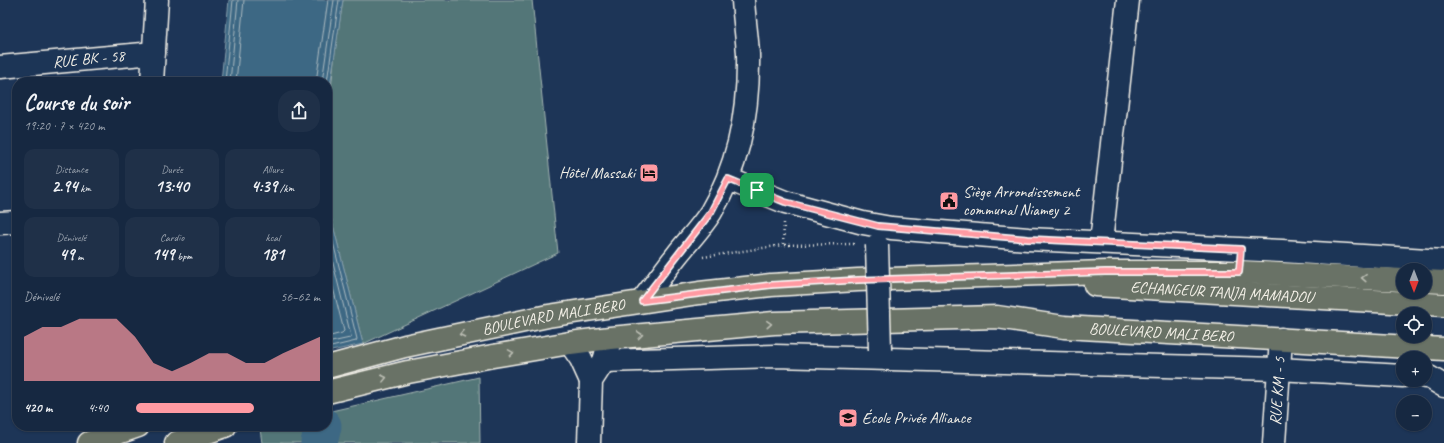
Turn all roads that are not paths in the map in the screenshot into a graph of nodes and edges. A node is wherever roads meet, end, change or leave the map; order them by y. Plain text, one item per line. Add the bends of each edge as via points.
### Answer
1 (157, 0) edge
2 (743, 0) edge
3 (1128, 0) edge
4 (154, 53) junction
5 (0, 68) edge
6 (152, 77) edge
7 (728, 179) junction
8 (12, 222) edge
9 (0, 223) edge
10 (1101, 242) junction
11 (877, 245) road end
12 (1241, 249) junction
13 (1444, 261) edge
14 (1239, 272) junction
15 (1000, 276) junction
16 (1396, 280) edge
17 (1432, 281) edge
18 (1444, 282) edge
19 (642, 301) junction
20 (1444, 305) edge
21 (997, 317) junction
22 (1396, 333) edge
23 (1444, 335) edge
24 (610, 338) junction
25 (1432, 338) edge
26 (1281, 339) junction
27 (1396, 340) edge
28 (570, 343) junction
29 (1426, 343) edge
30 (1430, 343) edge
31 (1444, 349) edge
32 (880, 350) dead end
33 (1444, 358) edge
34 (604, 361) junction
35 (332, 365) edge
36 (1278, 369) junction
37 (1396, 376) edge
38 (1432, 379) edge
39 (591, 381) junction
40 (1444, 386) edge
41 (336, 390) edge
42 (117, 431) edge
43 (211, 431) edge
44 (89, 443) edge
45 (176, 443) edge
46 (589, 443) edge
47 (1274, 443) edge

1 - 4 street
2 - 7 street via 748,55 746,108 740,143
3 - 10 street
4 - 5 street, RUE BK - 58
4 - 6 street
7 - 10 street via 785,202 891,228
7 - 19 street via 711,212
8 - 9 street
10 - 12 street
11 - 32 street, bridge
12 - 13 street
12 - 14 street
14 - 15 main road, BOULEVARD MALI BERO via 1105,272
16 -> 14 main road, BOULEVARD MALI BERO
15 - 19 main road, BOULEVARD MALI BERO via 771,285
15 - 20 main road, ECHANGEUR TANJA MAMADOU via 1120,287
17 - 18 main road
19 -> 35 main road, BOULEVARD MALI BERO via 495,326
21 - 22 main road, ECHANGEUR TANJA MAMADOU via 1119,318
24 -> 21 main road, BOULEVARD MALI BERO via 774,323
21 - 26 main road, BOULEVARD MALI BERO via 1064,327
23 - 25 main road
24 - 28 main road, BOULEVARD MALI BERO
24 - 34 street
26 - 27 main road, BOULEVARD MALI BERO
26 - 36 street, RUE KM - 5
28 - 39 street
41 -> 28 main road, BOULEVARD MALI BERO via 408,372
29 - 33 main road
30 - 31 main road, BOULEVARD MALI BERO
34 - 36 street via 775,356
34 - 39 street
36 - 37 street
36 - 47 street, RUE KM - 5
38 - 40 street
39 - 46 street
42 - 44 main road
43 - 45 main road

